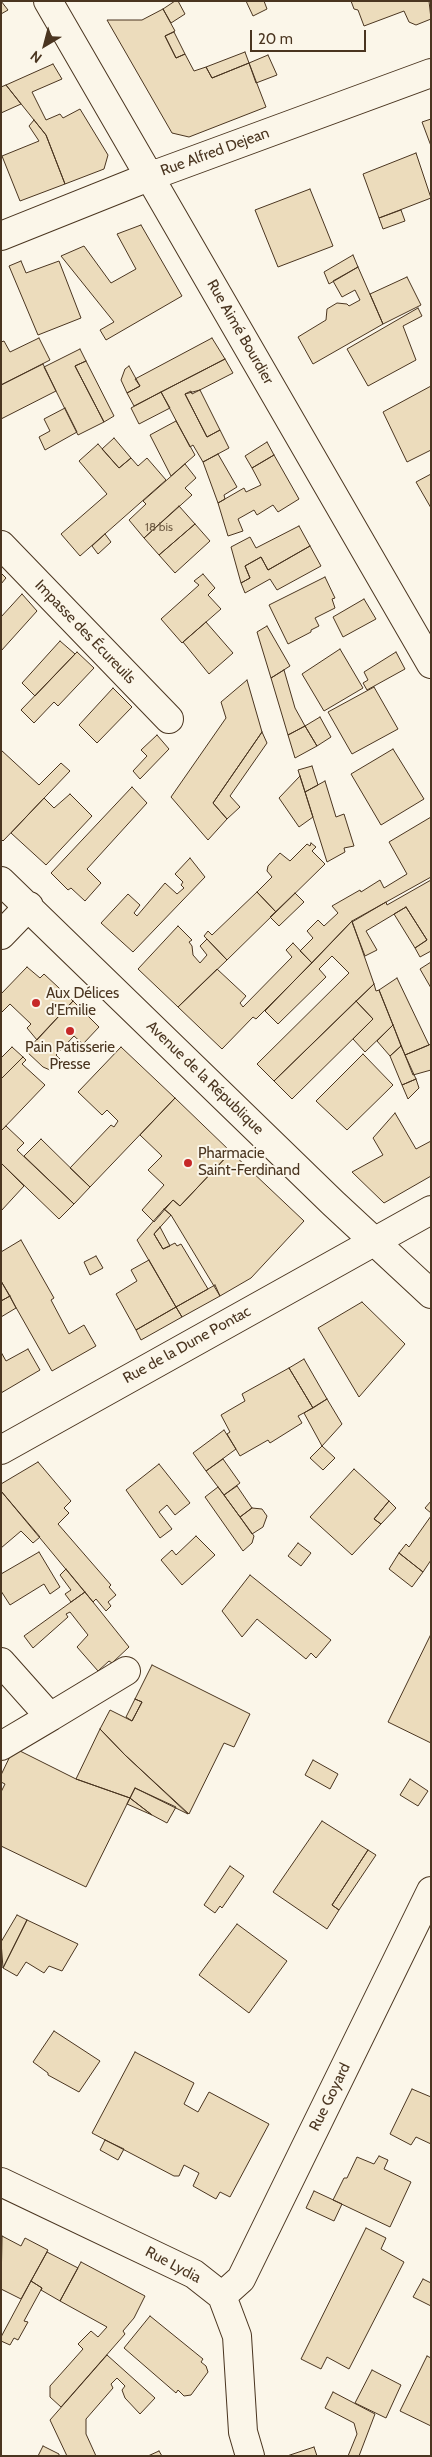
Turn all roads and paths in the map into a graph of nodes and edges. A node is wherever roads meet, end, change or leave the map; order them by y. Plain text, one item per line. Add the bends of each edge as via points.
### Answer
1 (48, 1) edge
2 (431, 73) edge
3 (151, 176) junction
4 (1, 236) edge
5 (1, 545) edge
6 (431, 664) edge
7 (169, 719) dead end
8 (1, 881) edge
9 (29, 906) junction
10 (1, 935) edge
11 (431, 1210) edge
12 (374, 1242) junction
13 (431, 1294) edge
14 (1, 1450) edge
15 (1, 1662) edge
16 (126, 1671) dead end
17 (50, 1717) junction
18 (1, 1746) edge
19 (431, 1891) edge
20 (1, 2182) edge
21 (222, 2296) junction
22 (250, 2456) edge

1 - 3 street, Rue Aimé Bourdier
2 - 3 street, Rue Alfred Dejean
3 - 4 street, Rue Alfred Dejean
3 - 6 street, Rue Aimé Bourdier
5 - 7 street, Impasse des Écureuils
8 - 9 street, Avenue de la République
9 - 10 street
9 - 12 street, Avenue de la République
11 - 12 street, Rue de la Dune Pontac
12 - 13 street, Avenue de la République
12 - 14 street, Rue de la Dune Pontac
15 - 17 street
16 - 17 street
17 - 18 street
19 - 21 street, Rue Goyard via 241,2279
20 - 21 street, Rue Lydia via 194,2274
21 - 22 street via 237,2336 243,2432

